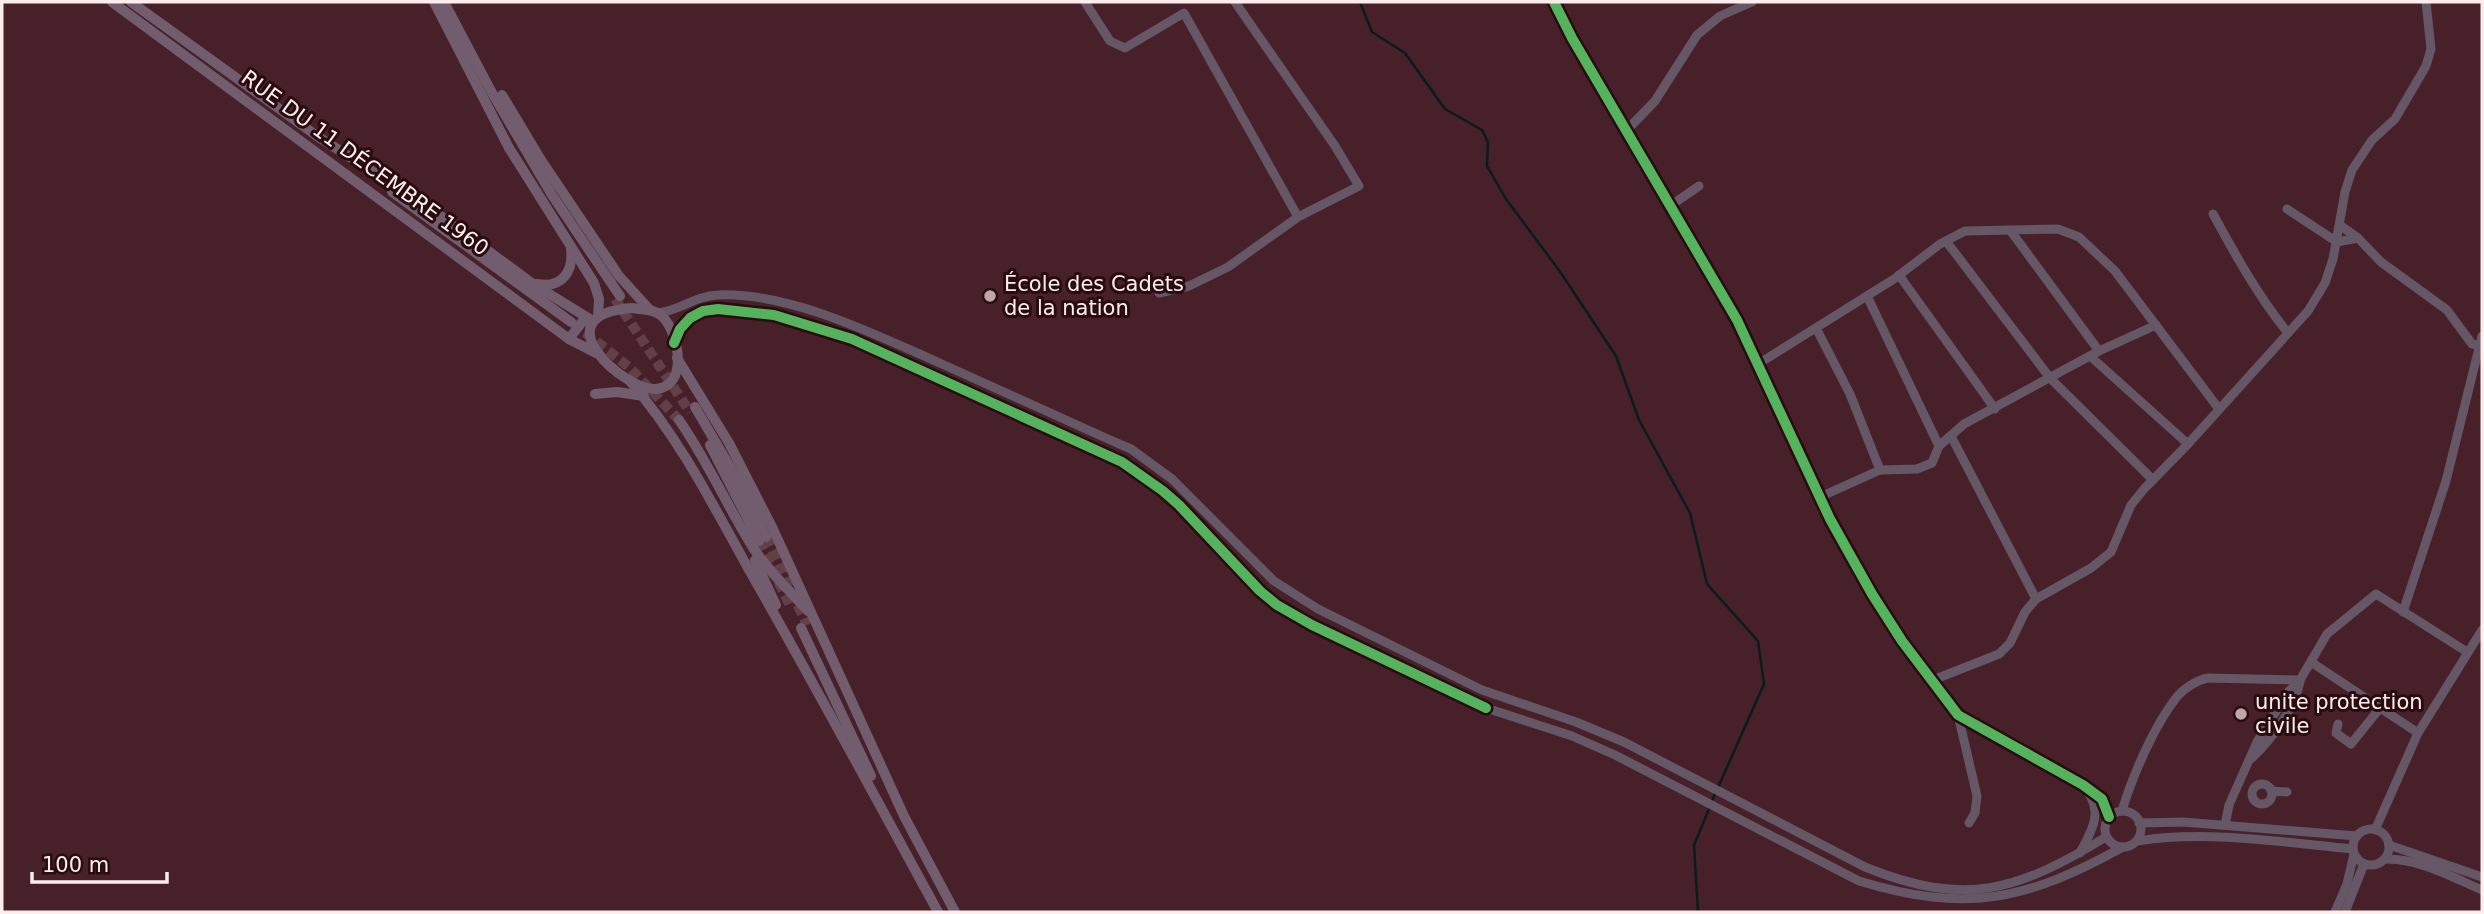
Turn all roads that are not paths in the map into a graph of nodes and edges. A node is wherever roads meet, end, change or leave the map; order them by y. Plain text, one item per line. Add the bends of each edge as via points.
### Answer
1 (112, 2) edge
2 (131, 2) edge
3 (434, 2) edge
4 (444, 2) edge
5 (1086, 2) edge
6 (1236, 2) edge
7 (1554, 2) edge
8 (1752, 2) edge
9 (2426, 2) edge
10 (478, 62) junction
11 (473, 75) junction
12 (1626, 131) junction
13 (365, 167) junction
14 (1699, 186) dead end
15 (1670, 206) junction
16 (2287, 209) dead end
17 (2213, 214) dead end
18 (1298, 217) junction
19 (2341, 226) junction
20 (2010, 230) junction
21 (2358, 239) junction
22 (1946, 241) junction
23 (2337, 242) junction
24 (570, 246) junction
25 (1899, 275) junction
26 (533, 284) junction
27 (1159, 293) dead end
28 (1867, 296) junction
29 (654, 312) junction
30 (592, 318) junction
31 (2156, 325) junction
32 (1816, 328) junction
33 (569, 329) junction
34 (2288, 333) junction
35 (2481, 341) edge
36 (674, 344) junction
37 (596, 353) junction
38 (2094, 354) junction
39 (677, 358) junction
40 (1758, 364) junction
41 (2050, 378) junction
42 (629, 380) junction
43 (595, 394) dead end
44 (643, 396) junction
45 (1995, 409) junction
46 (2219, 409) junction
47 (693, 410) tunnel mouth
48 (1951, 436) junction
49 (2188, 444) junction
50 (1939, 446) junction
51 (1880, 470) junction
52 (2153, 480) junction
53 (1820, 497) junction
54 (762, 539) tunnel mouth
55 (2036, 599) junction
56 (2403, 612) junction
57 (808, 625) junction
58 (2482, 630) edge
59 (785, 631) junction
60 (2467, 652) junction
61 (2311, 662) junction
62 (2300, 680) junction
63 (1936, 684) junction
64 (2380, 708) junction
65 (1958, 715) junction
66 (2338, 724) dead end
67 (2418, 733) junction
68 (2083, 785) junction
69 (2287, 792) dead end
70 (2234, 794) junction
71 (2122, 811) junction
72 (2109, 817) junction
73 (1969, 822) dead end
74 (2139, 823) junction
75 (2225, 825) junction
76 (2375, 830) junction
77 (893, 831) junction
78 (2357, 836) junction
79 (2106, 837) junction
80 (2137, 841) junction
81 (2389, 845) junction
82 (2123, 848) junction
83 (2354, 851) junction
84 (2080, 853) junction
85 (2385, 859) junction
86 (2364, 864) junction
87 (2482, 877) edge
88 (2482, 890) edge
89 (938, 912) edge
90 (955, 912) edge
91 (2335, 912) edge
92 (2346, 912) edge

1 - 33 main road, RUE DU 11 DÉCEMBRE 1960
2 - 13 main road, RUE DU 11 DÉCEMBRE 1960
3 - 11 main road
4 - 10 main road
5 - 18 street via 1110,41 1125,48 1184,13
6 - 18 street via 1359,186
7 - 12 street
8 - 12 street via 1720,16 1697,35 1655,102
9 - 19 street via 2431,49 2427,66 2395,120 2372,140 2352,170
10 - 11 main road via 552,195 617,298 544,190 491,96
10 - 29 main road via 619,276
11 - 24 main road via 509,148
12 - 15 street
13 - 26 main road, RUE DU 11 DÉCEMBRE 1960
13 - 33 main road via 382,185
14 - 15 street
15 - 40 street
16 - 23 street
17 - 34 street via 2254,287
18 - 27 street via 1228,267 1189,286
19 - 21 street
19 - 23 street
20 - 22 street via 1965,231
20 - 31 street via 2058,229 2079,237 2115,271
20 - 38 street
21 - 23 street
21 - 35 street via 2381,262 2447,310 2472,344
22 - 25 street
22 - 41 street
23 - 34 street via 2325,284
24 - 26 main road via 572,260 563,278 551,284
24 - 30 main road via 594,283 598,299
25 - 28 street
25 - 45 street
26 - 30 main road, RUE DU 11 DÉCEMBRE 1960
28 - 32 street
28 - 50 street
29 - 30 main road via 615,310
29 - 36 main road via 668,325
29 - 84 street via 667,313 701,297 719,295 794,307 855,326 1131,449 1172,480 1274,581 1299,598 1493,694 1600,731 1865,867 1916,885 1990,889 2025,879
30 - 33 main road
30 - 37 main road
31 - 38 street
31 - 46 street
32 - 40 street
32 - 51 street via 1850,394
33 - 37 main road, RUE DU 11 DÉCEMBRE 1960
34 - 46 street
35 - 56 street via 2446,481
36 - 39 main road
36 - 82 street via 690,318 718,309 774,315 852,339 1122,462 1178,505 1260,591 1312,625 1486,708 1595,746 1859,881 1912,900 1968,905 2022,897
37 - 42 main road
38 - 41 street
38 - 49 street
39 - 42 main road via 677,374 663,387 648,389
39 - 57 main road via 729,443
40 - 53 street
41 - 45 street
41 - 52 street
42 - 44 main road
43 - 44 main road
44 - 59 main road via 682,450
45 - 48 street
46 - 49 street
47 - 54 main road via 740,484
48 - 50 street
48 - 55 street
49 - 52 street
50 - 51 street via 1931,463 1917,469
51 - 53 street
52 - 55 street via 2131,505 2111,552
53 - 63 street via 1872,594
55 - 63 street via 1999,654
56 - 60 street
56 - 61 street via 2376,594 2327,634
57 - 59 main road via 751,545 694,442 677,421 757,564
57 - 77 main road
57 - 90 main road
58 - 60 street
59 - 77 main road
60 - 67 street
61 - 62 street
61 - 64 street
62 - 70 street via 2257,742
62 - 71 street via 2208,678 2177,695 2130,785
63 - 65 street
64 - 66 street via 2351,744 2336,733
64 - 67 street
65 - 68 street
65 - 73 street via 1977,796
67 - 76 street
68 - 72 street via 2102,799
68 - 84 street via 2097,815
69 - 70 street via 2259,785 2253,797
70 - 75 street
71 - 72 street
71 - 74 street via 2131,813
72 - 79 street
74 - 75 street
74 - 80 street
75 - 78 street
76 - 78 street
76 - 81 street
77 - 89 main road
78 - 83 street
79 - 82 street
79 - 84 street
80 - 82 street
80 - 83 street via 2207,836
81 - 85 street
81 - 87 street
83 - 86 street
83 - 91 street
85 - 86 street
85 - 88 street via 2420,864
86 - 92 street

